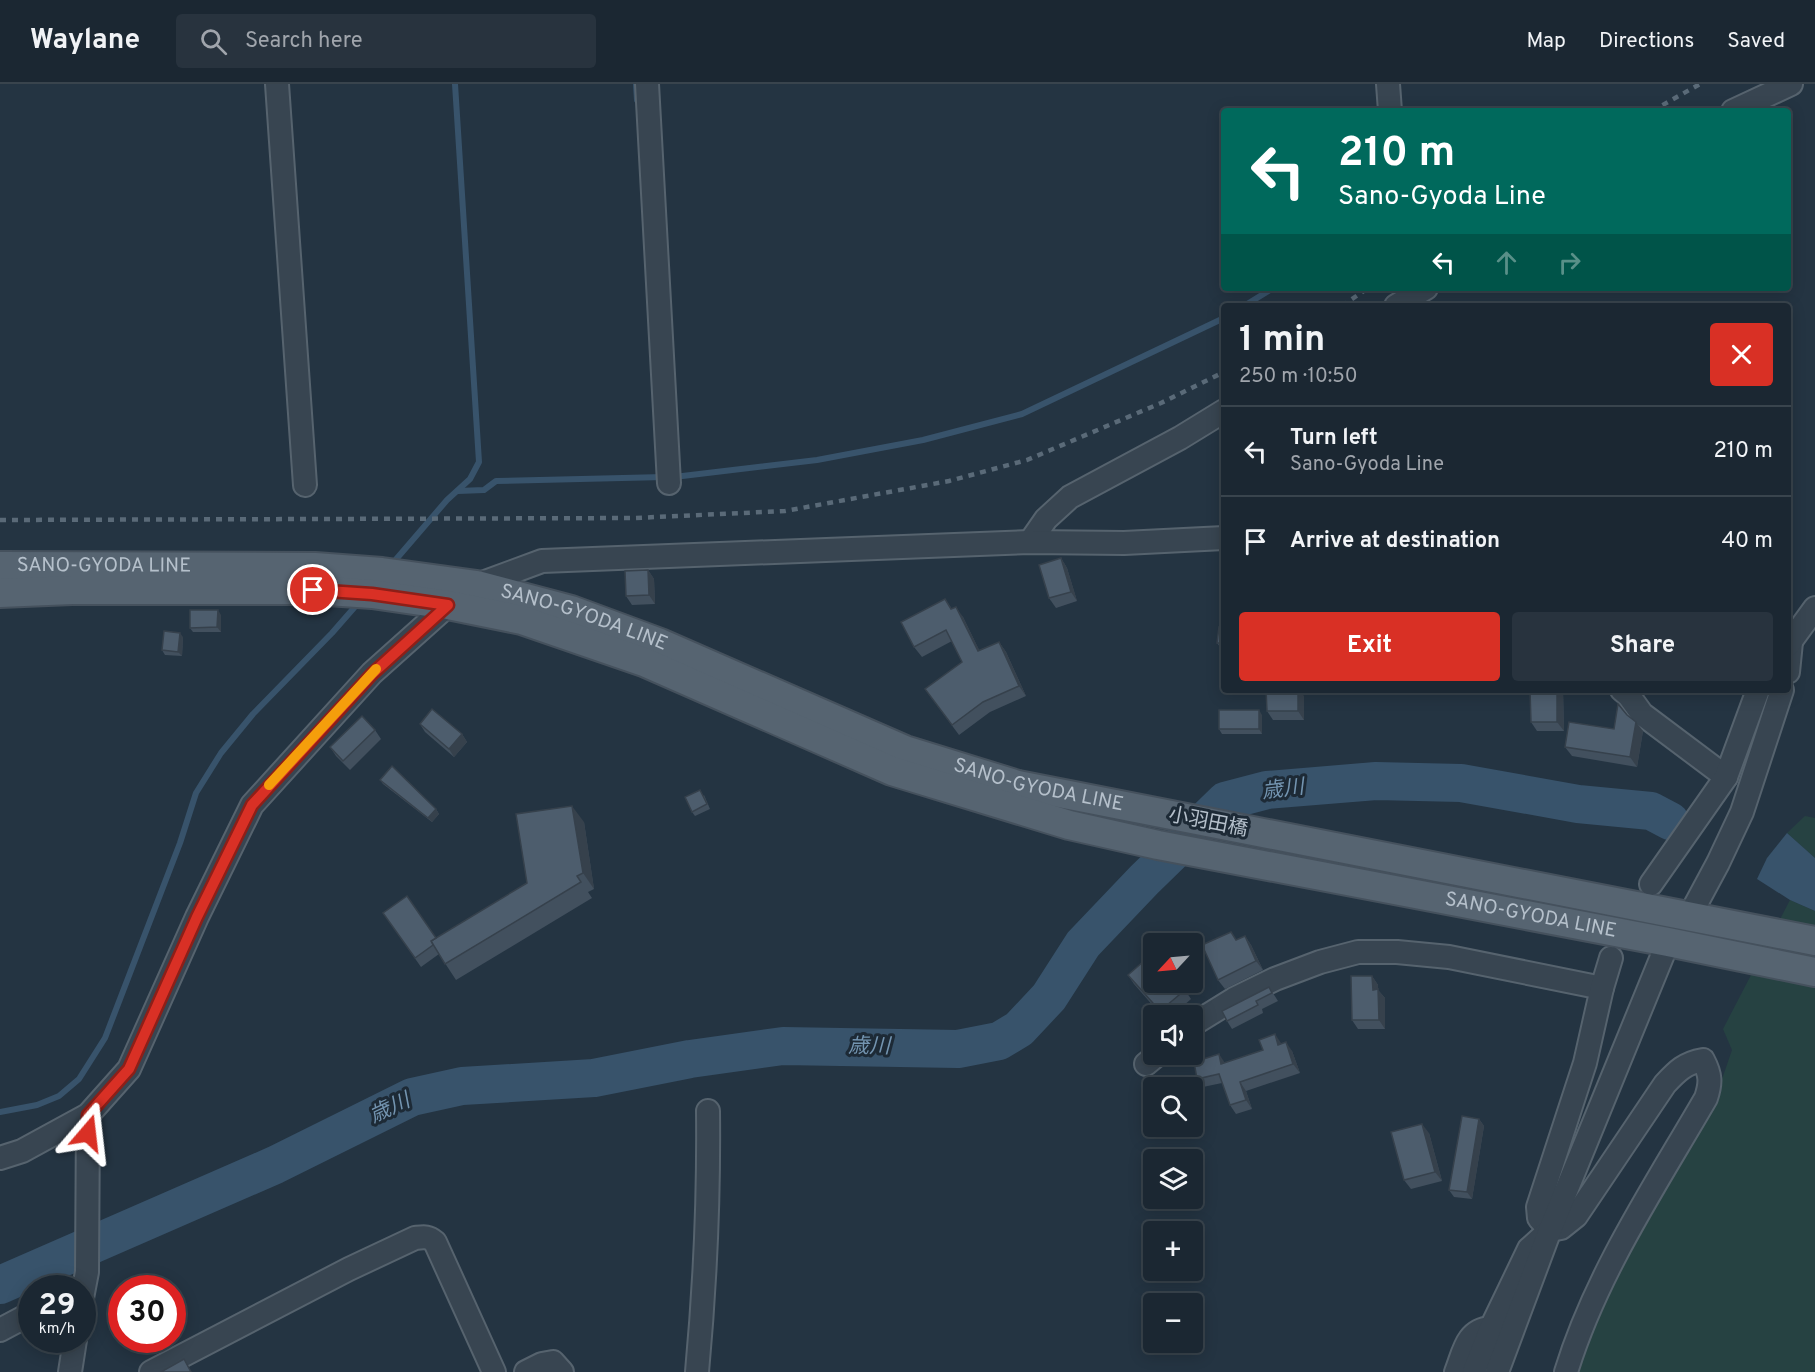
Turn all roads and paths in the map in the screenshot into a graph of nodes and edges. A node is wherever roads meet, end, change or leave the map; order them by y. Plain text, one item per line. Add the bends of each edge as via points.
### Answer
1 (277, 84) edge
2 (646, 84) edge
3 (1388, 84) edge
4 (1791, 84) edge
5 (1390, 108) edge
6 (1739, 108) edge
7 (1421, 291) edge
8 (1401, 303) edge
9 (1221, 413) edge
10 (669, 483) dead end
11 (305, 485) dead end
12 (1221, 538) edge
13 (1030, 542) junction
14 (0, 566) edge
15 (477, 585) junction
16 (0, 593) edge
17 (448, 605) junction
18 (1815, 608) edge
19 (1791, 639) edge
20 (1626, 693) edge
21 (1757, 693) edge
22 (1781, 693) edge
23 (1726, 777) junction
24 (1139, 809) joint
25 (1115, 836) joint
26 (1278, 836) joint
27 (1244, 861) joint
28 (1651, 884) dead end
29 (1689, 917) junction
30 (1815, 941) edge
31 (1668, 942) junction
32 (1611, 958) dead end
33 (1815, 972) edge
34 (1602, 988) junction
35 (1203, 1018) edge
36 (708, 1111) dead end
37 (88, 1115) junction
38 (0, 1158) edge
39 (1550, 1230) junction
40 (83, 1275) edge
41 (18, 1320) edge
42 (1491, 1328) junction
43 (0, 1330) edge
44 (73, 1353) edge
45 (69, 1372) edge
46 (151, 1372) edge
47 (494, 1372) edge
48 (526, 1372) edge
49 (562, 1372) edge
50 (697, 1372) edge
51 (1456, 1372) edge
52 (1474, 1372) edge
53 (1497, 1372) edge
54 (1566, 1372) edge

1 - 11 street
2 - 10 street
3 - 5 street
4 - 6 street
7 - 8 street
9 - 13 street via 1070,497 1046,519
12 - 13 street
13 - 15 street via 542,561
14 - 15 main road, SANO-GYODA LINE via 315,567
15 - 17 street
15 - 24 main road, SANO-GYODA LINE via 571,610 660,643 905,750 1018,784
16 - 17 main road, SANO-GYODA LINE via 313,590
17 - 25 main road, SANO-GYODA LINE via 522,620 644,662 909,777
17 - 37 street via 372,674 252,805 129,1069
18 - 19 street
20 - 23 street via 1642,714
21 - 23 street
22 - 29 street via 1742,812
23 - 28 street
24 - 26 main road, 小羽田橋
25 - 27 main road, 小羽田橋
26 - 29 main road, SANO-GYODA LINE
27 - 31 main road, SANO-GYODA LINE
29 - 30 main road, SANO-GYODA LINE
31 - 33 main road, SANO-GYODA LINE
31 - 39 street
32 - 34 street
34 - 35 street via 1449,957 1358,952 1275,979
34 - 39 street via 1585,1063 1538,1208 1539,1218
36 - 50 street via 709,1173
37 - 38 street via 22,1151
37 - 40 street
39 - 42 street via 1528,1249
39 - 53 street
39 - 54 street via 1560,1228 1575,1216 1665,1084 1680,1068 1703,1060 1712,1082 1706,1098 1599,1289
41 - 43 street
42 - 51 street via 1479,1329 1470,1337
42 - 52 street
44 - 45 street
46 - 47 street via 349,1269 424,1237 435,1242
48 - 49 street via 553,1362

